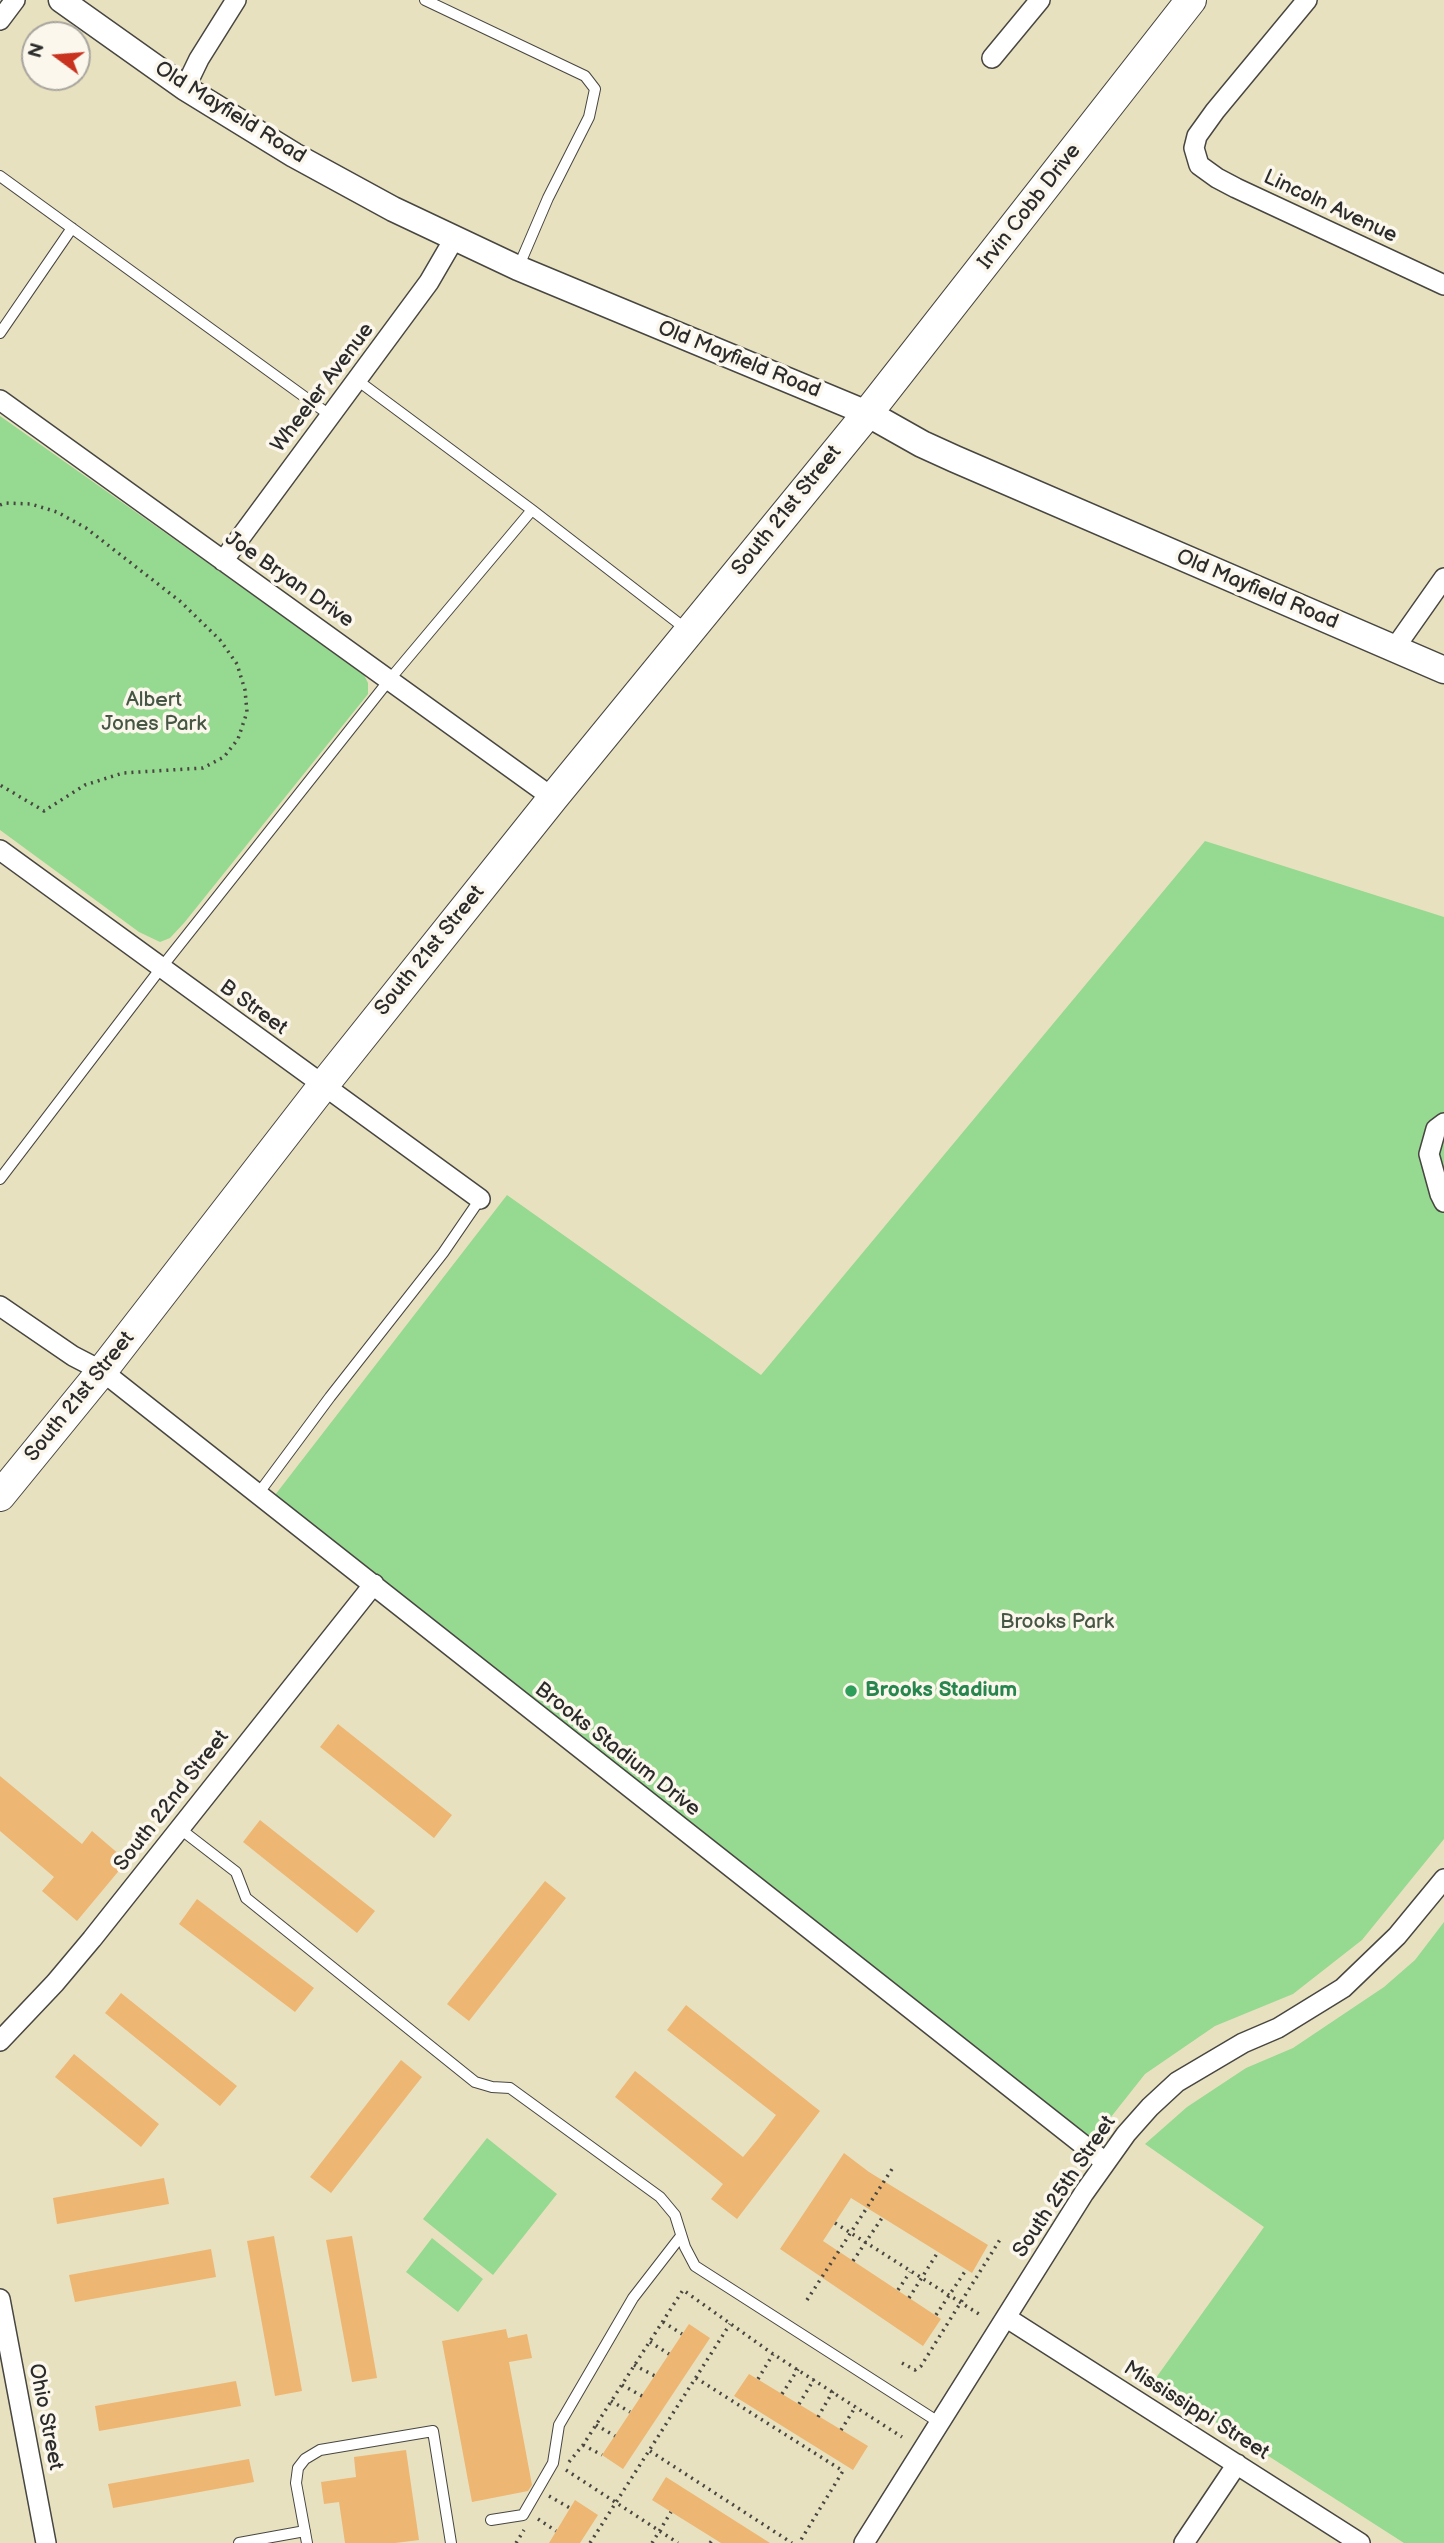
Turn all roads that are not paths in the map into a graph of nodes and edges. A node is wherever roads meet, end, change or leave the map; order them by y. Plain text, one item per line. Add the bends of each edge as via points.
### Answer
1 (15, 0) edge
2 (61, 0) edge
3 (236, 0) edge
4 (425, 0) edge
5 (1040, 0) edge
6 (1191, 0) edge
7 (1307, 0) edge
8 (0, 20) edge
9 (992, 58) dead end
10 (185, 88) junction
11 (0, 176) edge
12 (72, 228) junction
13 (454, 239) junction
14 (518, 268) junction
15 (1444, 285) edge
16 (0, 333) edge
17 (357, 380) junction
18 (0, 400) edge
19 (867, 413) junction
20 (331, 416) junction
21 (532, 510) junction
22 (223, 561) junction
23 (1444, 578) edge
24 (689, 631) junction
25 (1394, 649) junction
26 (1444, 670) edge
27 (390, 679) junction
28 (552, 798) junction
29 (1, 855) edge
30 (161, 968) junction
31 (322, 1087) junction
32 (1444, 1123) edge
33 (0, 1179) edge
34 (480, 1199) joint
35 (1444, 1202) edge
36 (0, 1306) edge
37 (102, 1371) junction
38 (258, 1494) junction
39 (0, 1496) edge
40 (374, 1584) junction
41 (180, 1828) junction
42 (1444, 1879) edge
43 (0, 2041) edge
44 (1105, 2162) junction
45 (681, 2236) junction
46 (0, 2299) edge
47 (1007, 2318) junction
48 (940, 2423) junction
49 (1237, 2464) junction
50 (491, 2520) dead end
51 (305, 2531) junction
52 (46, 2543) edge
53 (239, 2543) edge
54 (307, 2543) edge
55 (451, 2543) edge
56 (864, 2543) edge
57 (1184, 2543) edge
58 (1360, 2543) edge

1 - 8 street
2 - 10 street, Old Mayfield Road
3 - 10 street
4 - 14 lane via 585,76 595,89 589,117
5 - 9 street
6 - 19 main road, Irvin Cobb Drive
7 - 15 street, Lincoln Avenue via 1197,136 1194,148 1199,165 1236,188
10 - 13 street, Old Mayfield Road via 294,155
11 - 12 lane
12 - 16 lane
12 - 20 lane
13 - 14 street, Old Mayfield Road
13 - 17 street, Wheeler Avenue via 429,282
14 - 19 street, Old Mayfield Road
17 - 20 street, Wheeler Avenue
17 - 21 lane
18 - 22 street, Joe Bryan Drive
19 - 24 main road, South 21st Street
19 - 25 main road, Old Mayfield Road via 955,459
20 - 22 street, Wheeler Avenue
21 - 24 lane
21 - 27 lane
22 - 27 street, Joe Bryan Drive
23 - 25 street
24 - 28 main road, South 21st Street
25 - 26 main road, Old Mayfield Road
27 - 28 street, Joe Bryan Drive
27 - 30 lane
28 - 31 main road, South 21st Street
29 - 30 street, B Street
30 - 31 street, B Street
30 - 33 lane
31 - 34 street, B Street
31 - 37 main road, South 21st Street
32 - 35 street via 1436,1129 1429,1154
34 - 38 lane
36 - 37 street, Brooks Stadium Drive
37 - 38 street, Brooks Stadium Drive
37 - 39 main road, South 21st Street
38 - 40 street, Brooks Stadium Drive
40 - 41 street, South 22nd Street
40 - 44 street, Brooks Stadium Drive
41 - 43 street, South 22nd Street via 55,1983
41 - 45 lane via 236,1872 246,1898 475,2082 510,2088 660,2197 675,2215
42 - 44 street, South 25th Street via 1398,1936 1343,1988 1177,2082
44 - 47 street, South 25th Street
45 - 48 lane via 695,2266
45 - 50 lane via 633,2298 559,2425 553,2463 523,2515
46 - 52 street, Ohio Street
47 - 48 street, South 25th Street
47 - 49 street, Mississippi Street
48 - 56 street, South 25th Street
49 - 57 street
49 - 58 street, Mississippi Street
51 - 53 lane
51 - 54 lane
51 - 55 lane via 296,2483 305,2459 320,2450 433,2431

